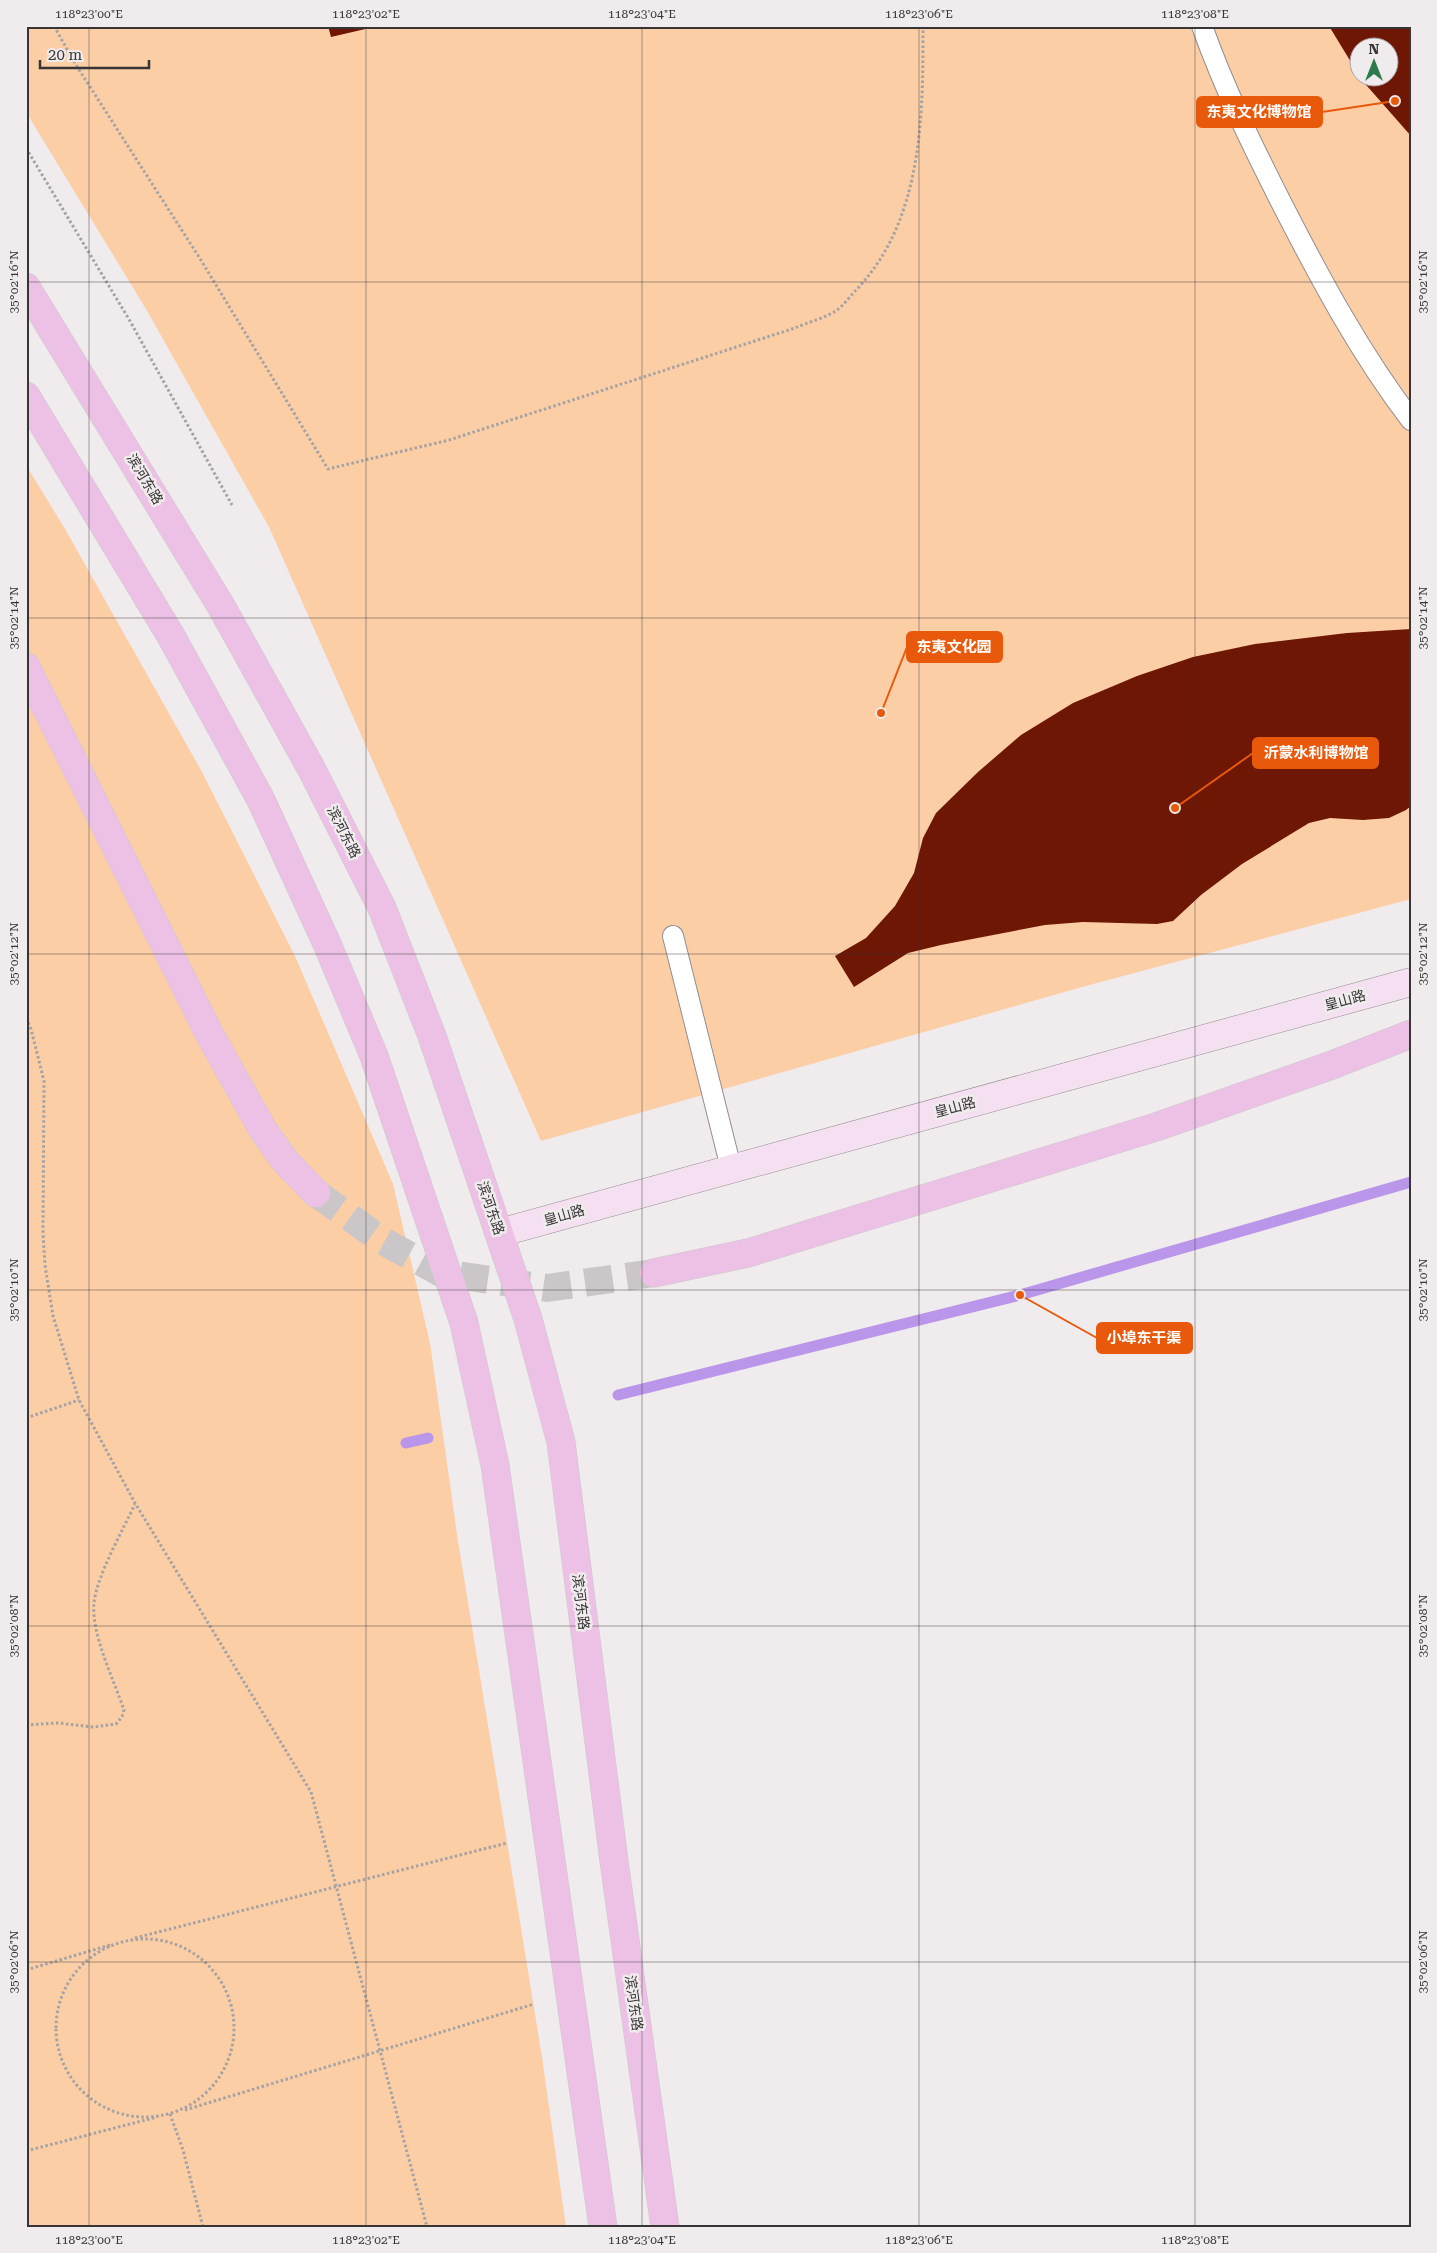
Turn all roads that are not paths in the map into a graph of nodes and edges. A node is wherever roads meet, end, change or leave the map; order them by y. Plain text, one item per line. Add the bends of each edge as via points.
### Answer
1 (1202, 26) edge
2 (26, 287) edge
3 (26, 396) edge
4 (1411, 420) edge
5 (26, 667) edge
6 (673, 936) dead end
7 (1411, 982) edge
8 (1411, 1034) edge
9 (731, 1168) junction
10 (316, 1193) tunnel mouth
11 (499, 1233) junction
12 (654, 1273) tunnel mouth
13 (603, 2227) edge
14 (665, 2227) edge

1 - 4 lane via 1248,137 1313,264 1358,345
2 - 11 main road, 滨河东路 via 221,606 311,768 382,908 432,1036
3 - 13 main road via 171,636 261,800 374,1056 464,1324 495,1465
5 - 10 main road via 211,1037 263,1130 285,1161
6 - 9 lane
7 - 9 main road, 皇山路
8 - 12 main road via 1156,1127 748,1253
9 - 11 main road, 皇山路
11 - 14 main road, 滨河东路 via 528,1319 561,1442

